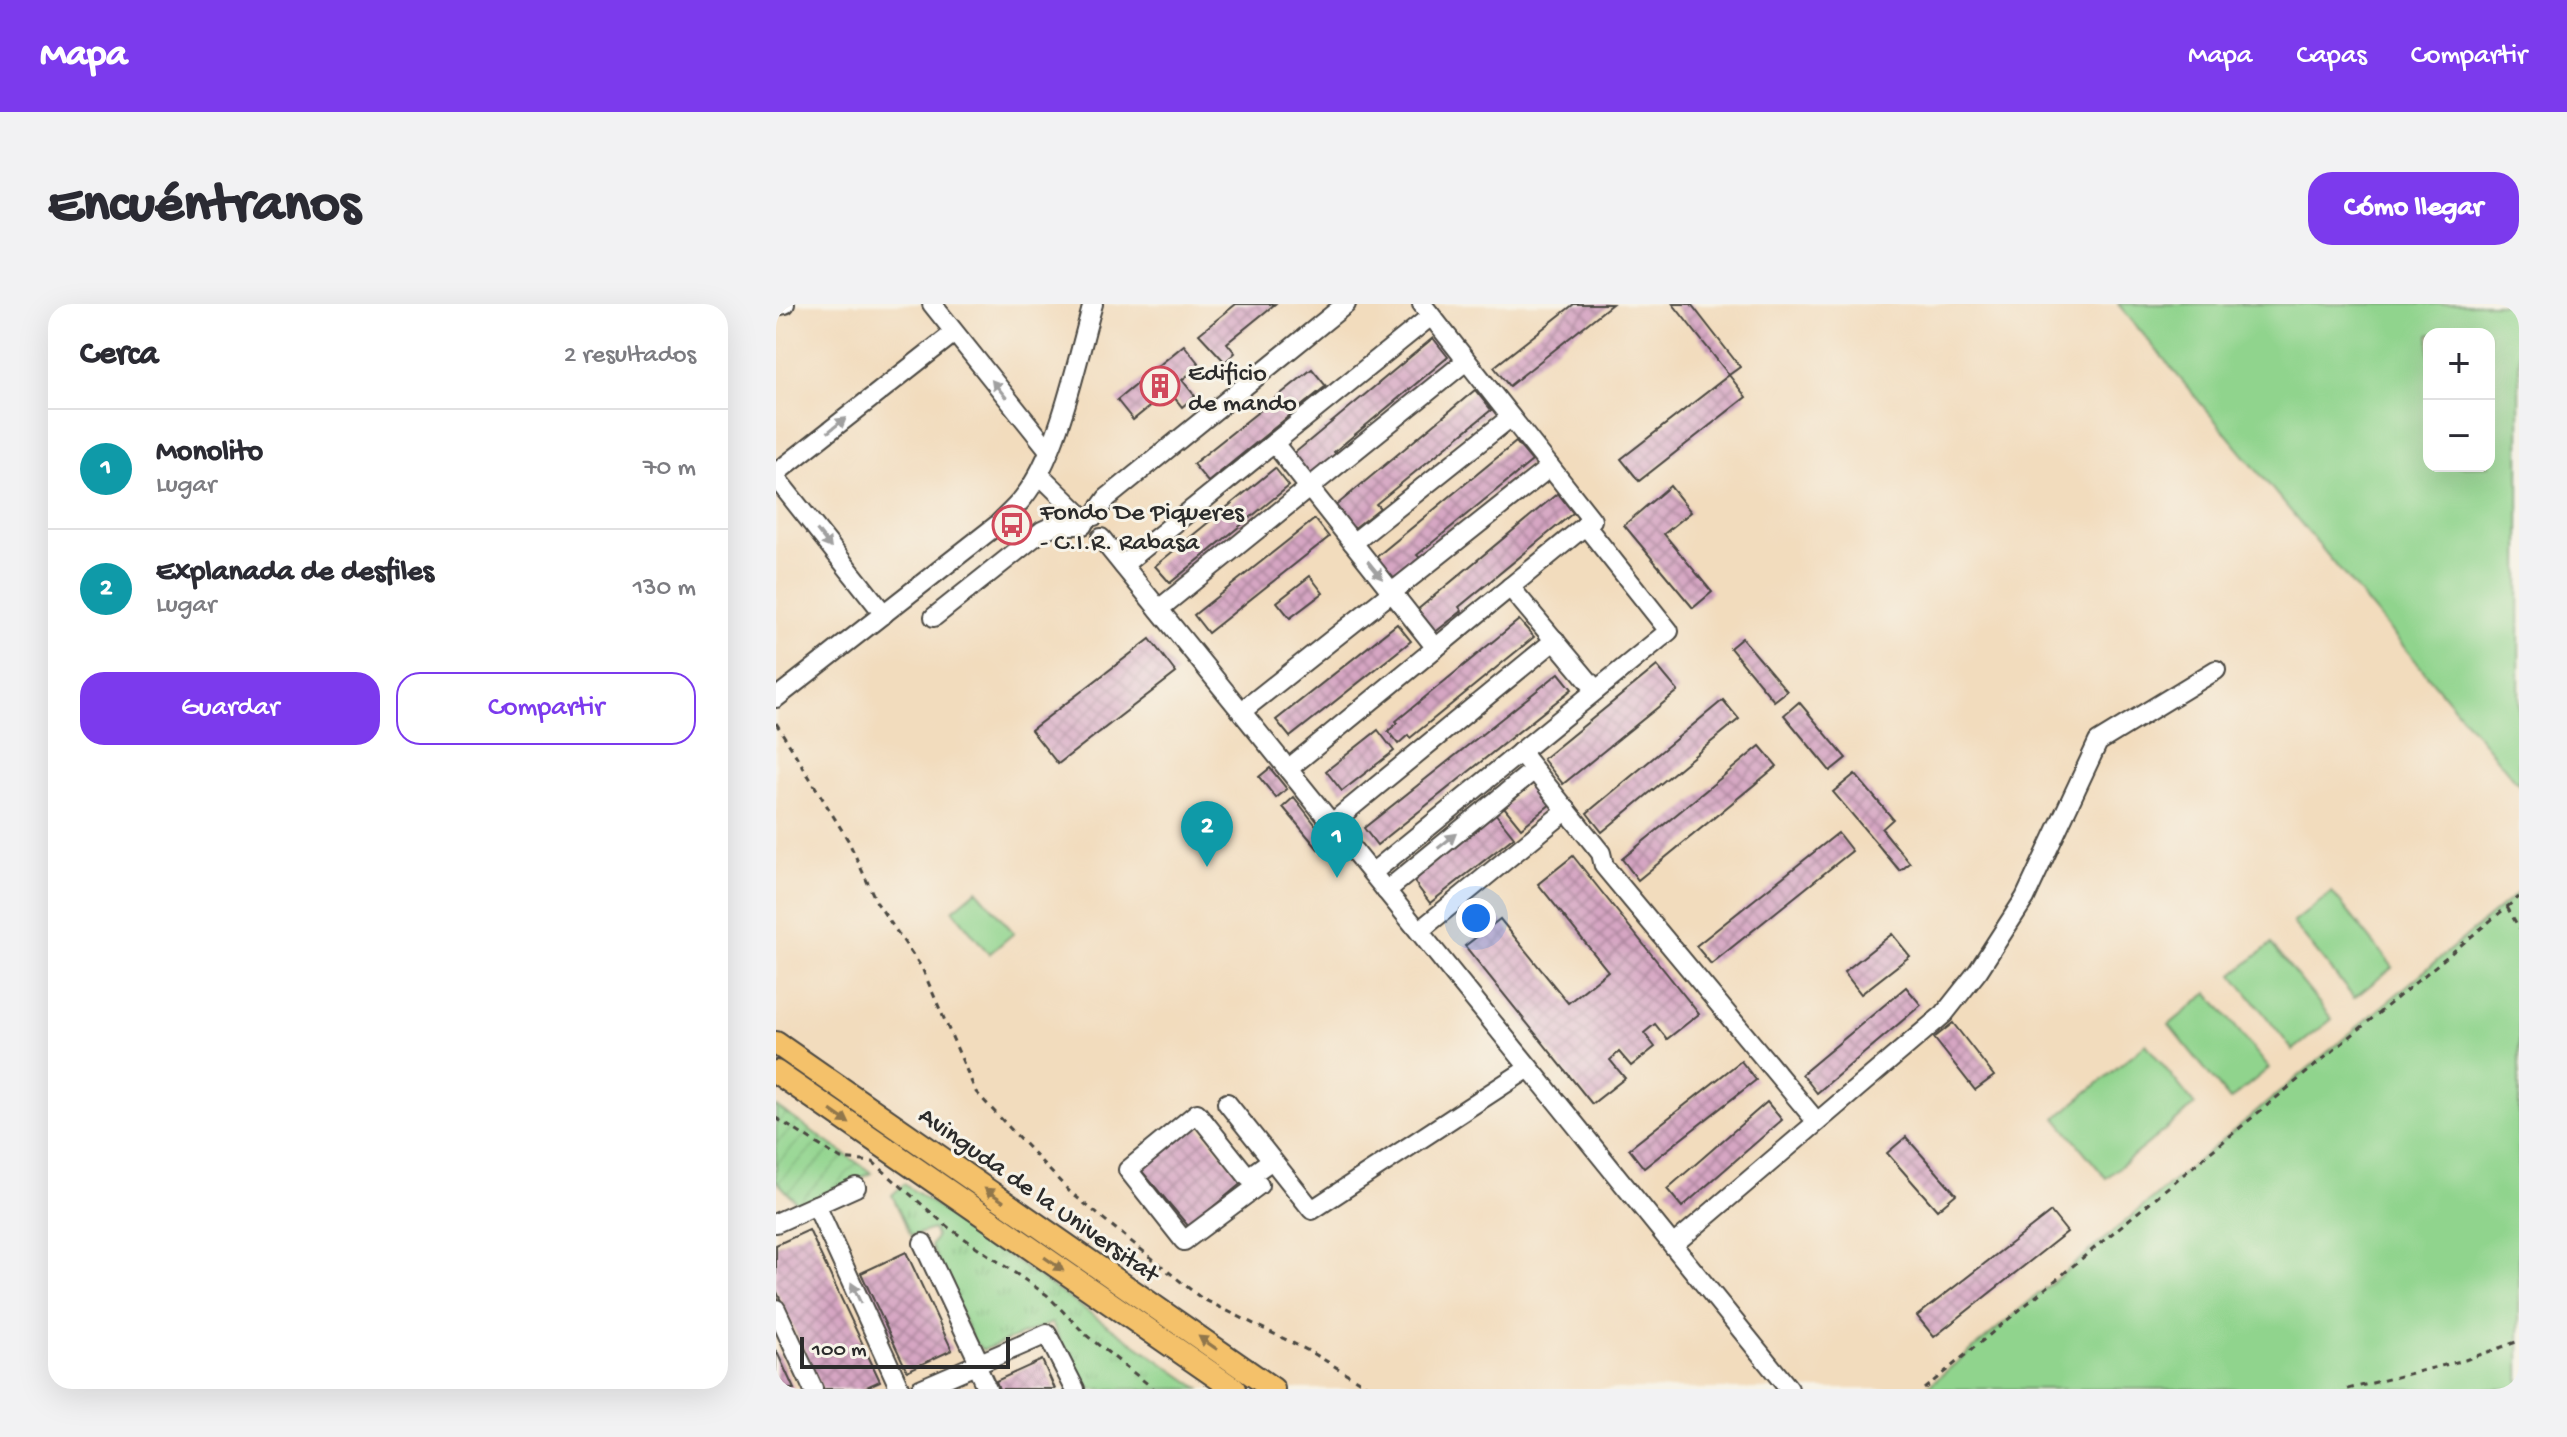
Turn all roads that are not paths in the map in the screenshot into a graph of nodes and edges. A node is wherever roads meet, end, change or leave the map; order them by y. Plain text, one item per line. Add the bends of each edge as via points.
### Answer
1 (785, 304) edge
2 (932, 304) edge
3 (1093, 304) edge
4 (1346, 304) edge
5 (776, 306) edge
6 (1426, 310) edge
7 (954, 333) junction
8 (1466, 361) junction
9 (1511, 417) junction
10 (1274, 443) junction
11 (1048, 449) junction
12 (1550, 467) junction
13 (1039, 474) junction
14 (776, 475) edge
15 (1308, 488) junction
16 (1088, 520) junction
17 (1585, 525) junction
18 (1353, 543) junction
19 (1123, 565) junction
20 (1510, 587) junction
21 (1394, 593) junction
22 (1159, 609) junction
23 (884, 614) junction
24 (934, 617) dead end
25 (1555, 640) junction
26 (1436, 648) junction
27 (2216, 670) dead end
28 (1596, 690) junction
29 (776, 698) edge
30 (1242, 711) junction
31 (1520, 752) junction
32 (1288, 769) junction
33 (1534, 770) junction
34 (1567, 810) junction
35 (1332, 823) junction
36 (1372, 873) junction
37 (1386, 891) junction
38 (1419, 931) junction
39 (776, 1043) edge
40 (1529, 1068) junction
41 (776, 1072) edge
42 (1227, 1103) dead end
43 (1817, 1122) junction
44 (1272, 1160) junction
45 (1248, 1177) junction
46 (856, 1187) dead end
47 (816, 1205) junction
48 (776, 1223) edge
49 (923, 1243) dead end
50 (1673, 1245) junction
51 (776, 1309) edge
52 (977, 1363) junction
53 (813, 1389) edge
54 (900, 1389) edge
55 (920, 1389) edge
56 (987, 1389) edge
57 (1075, 1389) edge
58 (1234, 1389) edge
59 (1273, 1389) edge
60 (1789, 1389) edge

1 - 5 street
2 - 7 street
3 - 11 street
4 - 16 street via 1107,498
6 - 8 street
6 - 10 street
11 -> 7 street
14 -> 7 street
8 - 9 street
8 - 15 street
9 - 12 street
9 - 18 street
10 - 15 street
10 - 19 street
11 - 13 street
12 - 17 street via 1592,520
12 - 21 street
13 - 16 street
13 - 23 street via 997,525
14 -> 23 street
15 - 18 street
15 - 22 street
16 - 19 street via 1087,537 1101,538
16 - 24 street via 1042,531
17 - 20 street
17 - 28 street via 1669,631
18 -> 21 street
19 - 22 street
20 - 25 street
20 - 26 street
21 - 26 street
21 - 30 street
22 - 30 street
23 - 29 street
25 - 28 street
25 - 35 street
26 - 32 street
27 - 43 street via 2098,742 2025,898 1978,971 1944,1014
28 - 31 street
30 - 32 street
31 - 33 street
31 - 36 street
32 - 35 street
33 - 34 street
37 -> 33 street
34 - 38 street
34 - 43 street via 1601,853 1604,866
35 - 36 street
36 - 37 street
37 - 38 street
38 - 40 street
59 -> 39 main road, Avinguda de la Universitat
40 - 44 street via 1312,1210
40 - 50 street
41 -> 58 main road, Avinguda de la Universitat
42 - 44 street
43 - 50 street
44 - 45 street
45 - 45 street via 1197,1113 1128,1170 1184,1241 1259,1185
46 - 47 street
47 - 48 street
54 -> 47 street
49 - 52 street
50 - 60 street
51 - 53 street
52 - 55 street
52 - 56 street
52 - 57 street via 1047,1334

